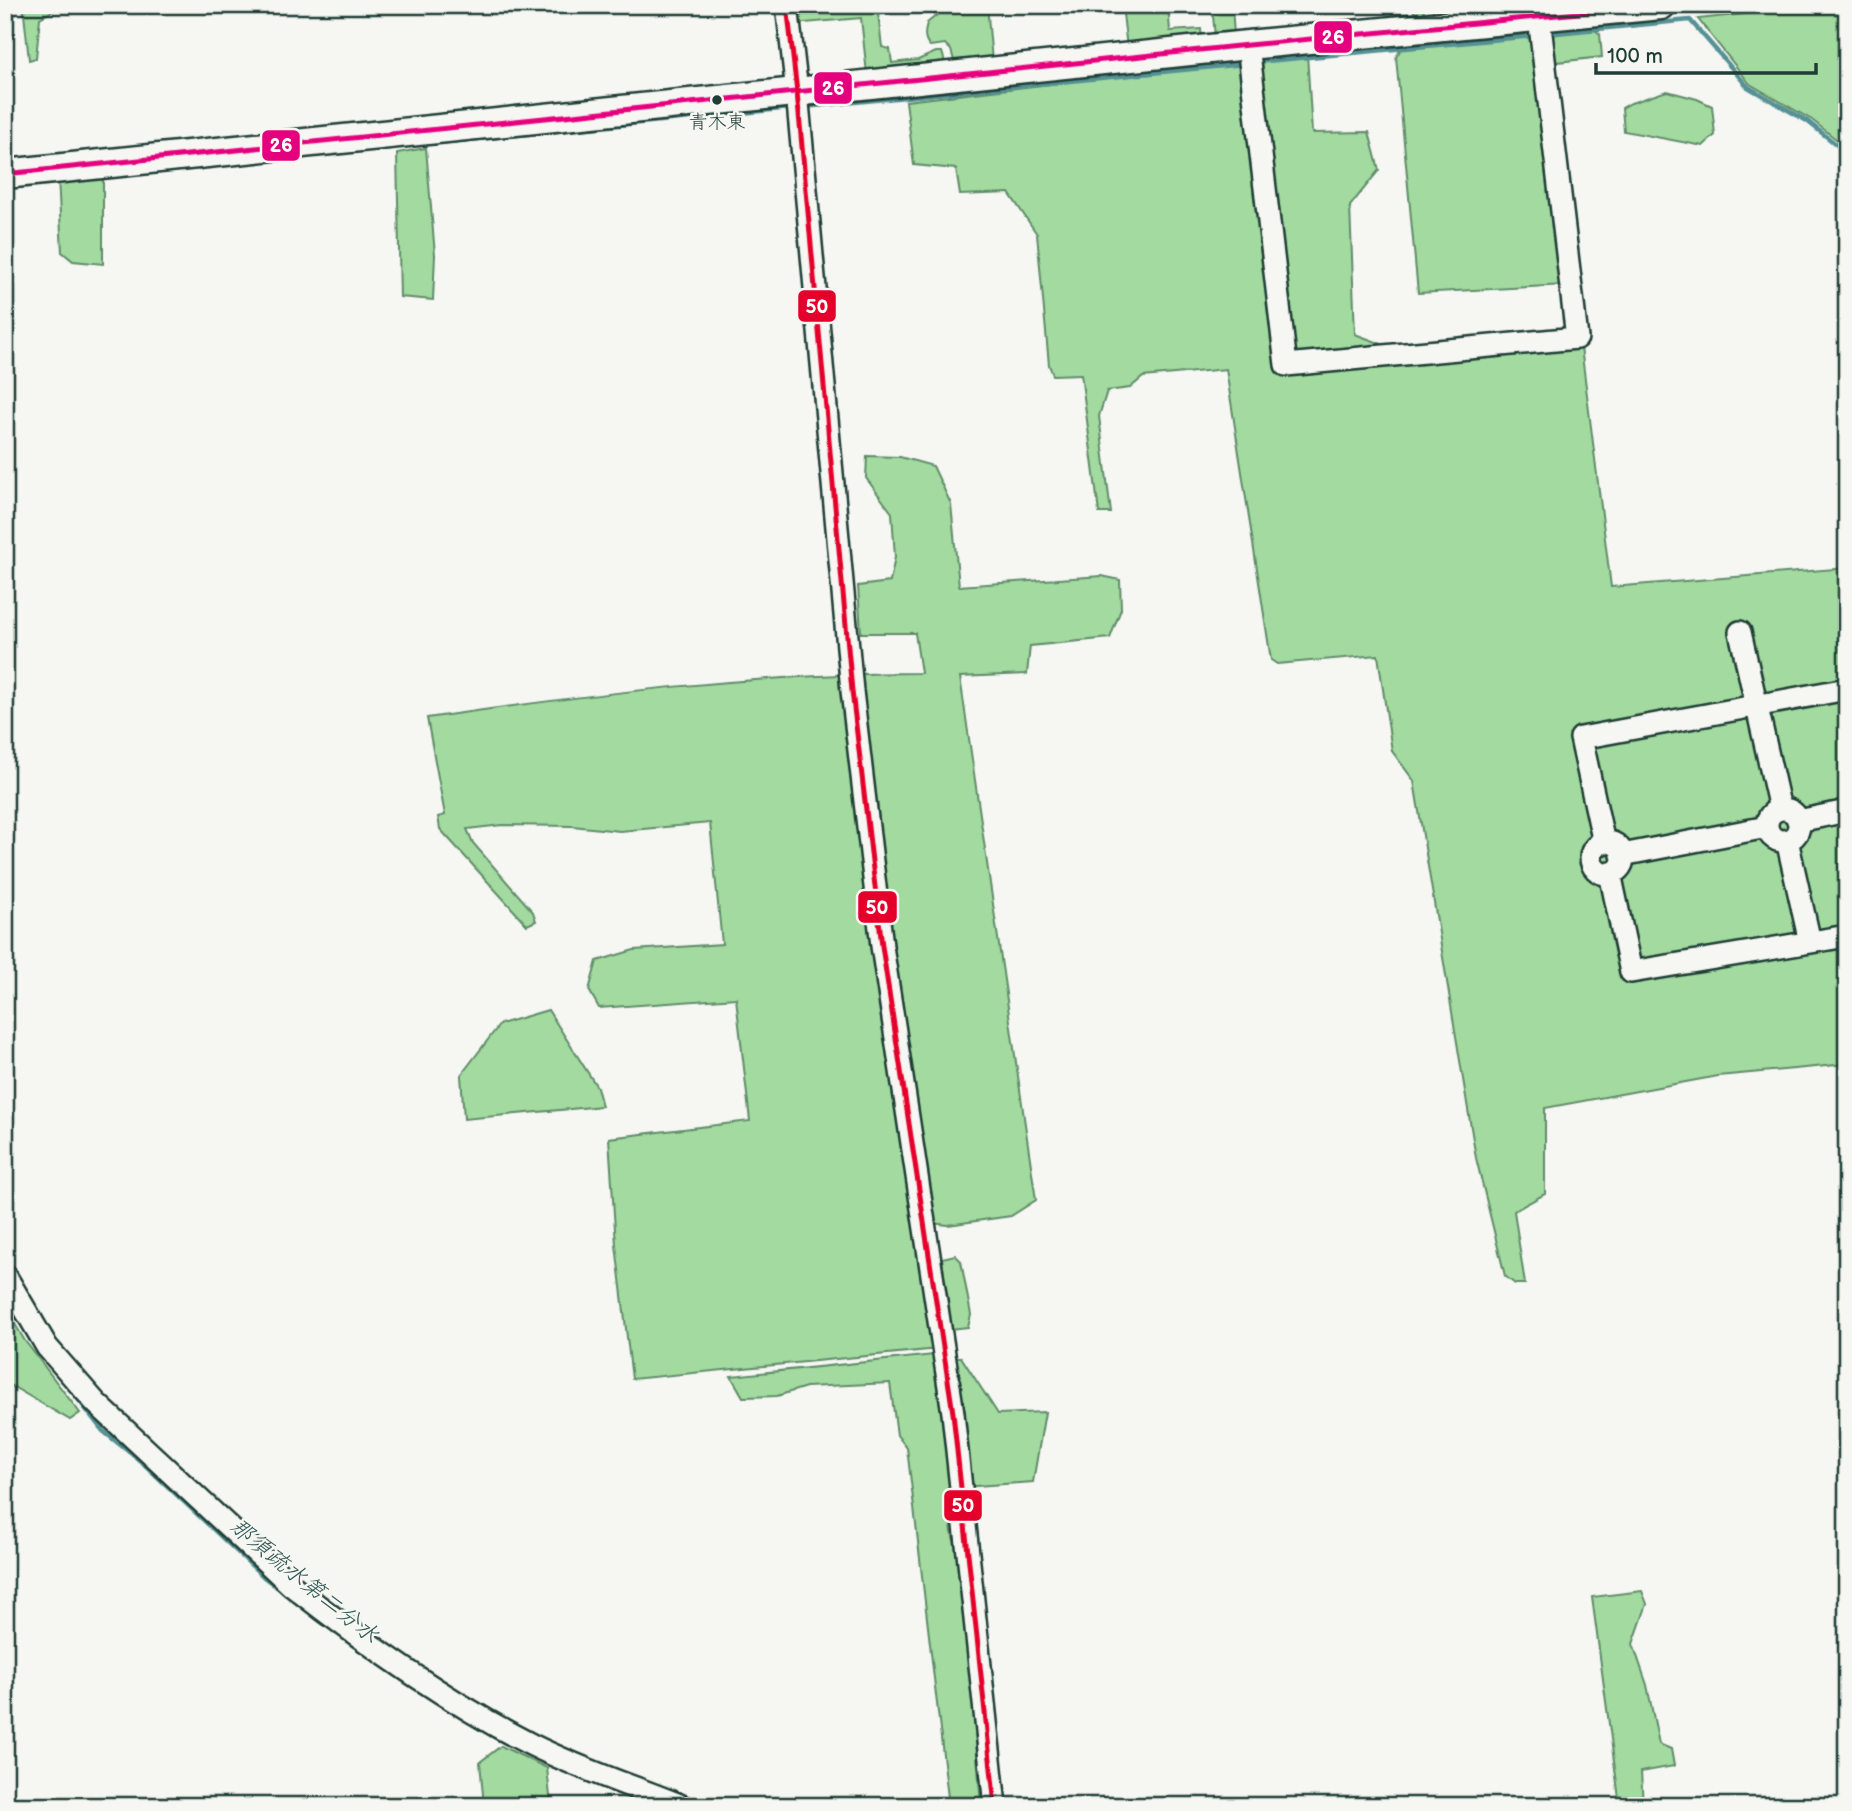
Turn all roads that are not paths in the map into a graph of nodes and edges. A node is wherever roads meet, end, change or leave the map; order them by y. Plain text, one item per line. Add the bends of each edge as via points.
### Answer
1 (787, 5) edge
2 (1661, 5) edge
3 (1539, 17) junction
4 (1248, 45) junction
5 (797, 92) junction
6 (5, 174) edge
7 (1740, 632) dead end
8 (1847, 689) edge
9 (1757, 705) junction
10 (1780, 809) junction
11 (1847, 811) edge
12 (1798, 821) junction
13 (1767, 827) junction
14 (1787, 840) junction
15 (1604, 843) junction
16 (1622, 855) junction
17 (1610, 873) junction
18 (1847, 936) edge
19 (1810, 943) junction
20 (5, 1275) edge
21 (682, 1806) edge
22 (995, 1806) edge

1 - 5 street
2 - 3 main road
3 - 4 main road
3 - 4 street via 1577,338 1286,365
4 - 5 main road
5 - 6 main road
5 - 22 street via 857,731 882,946 957,1445
7 - 9 street
8 - 9 street
9 - 10 street
9 - 15 street via 1581,738
10 - 12 street via 1793,812
10 - 13 street via 1770,816
11 - 12 street
12 - 14 street via 1797,831
13 - 14 street via 1775,839
13 - 16 street
14 - 19 street
15 - 16 street via 1616,845
15 - 17 street via 1593,850 1591,859 1598,870
16 - 17 street via 1622,864
17 - 19 street via 1631,972
18 - 19 street
20 - 21 street via 47,1347 96,1403 307,1598 466,1708 534,1746

